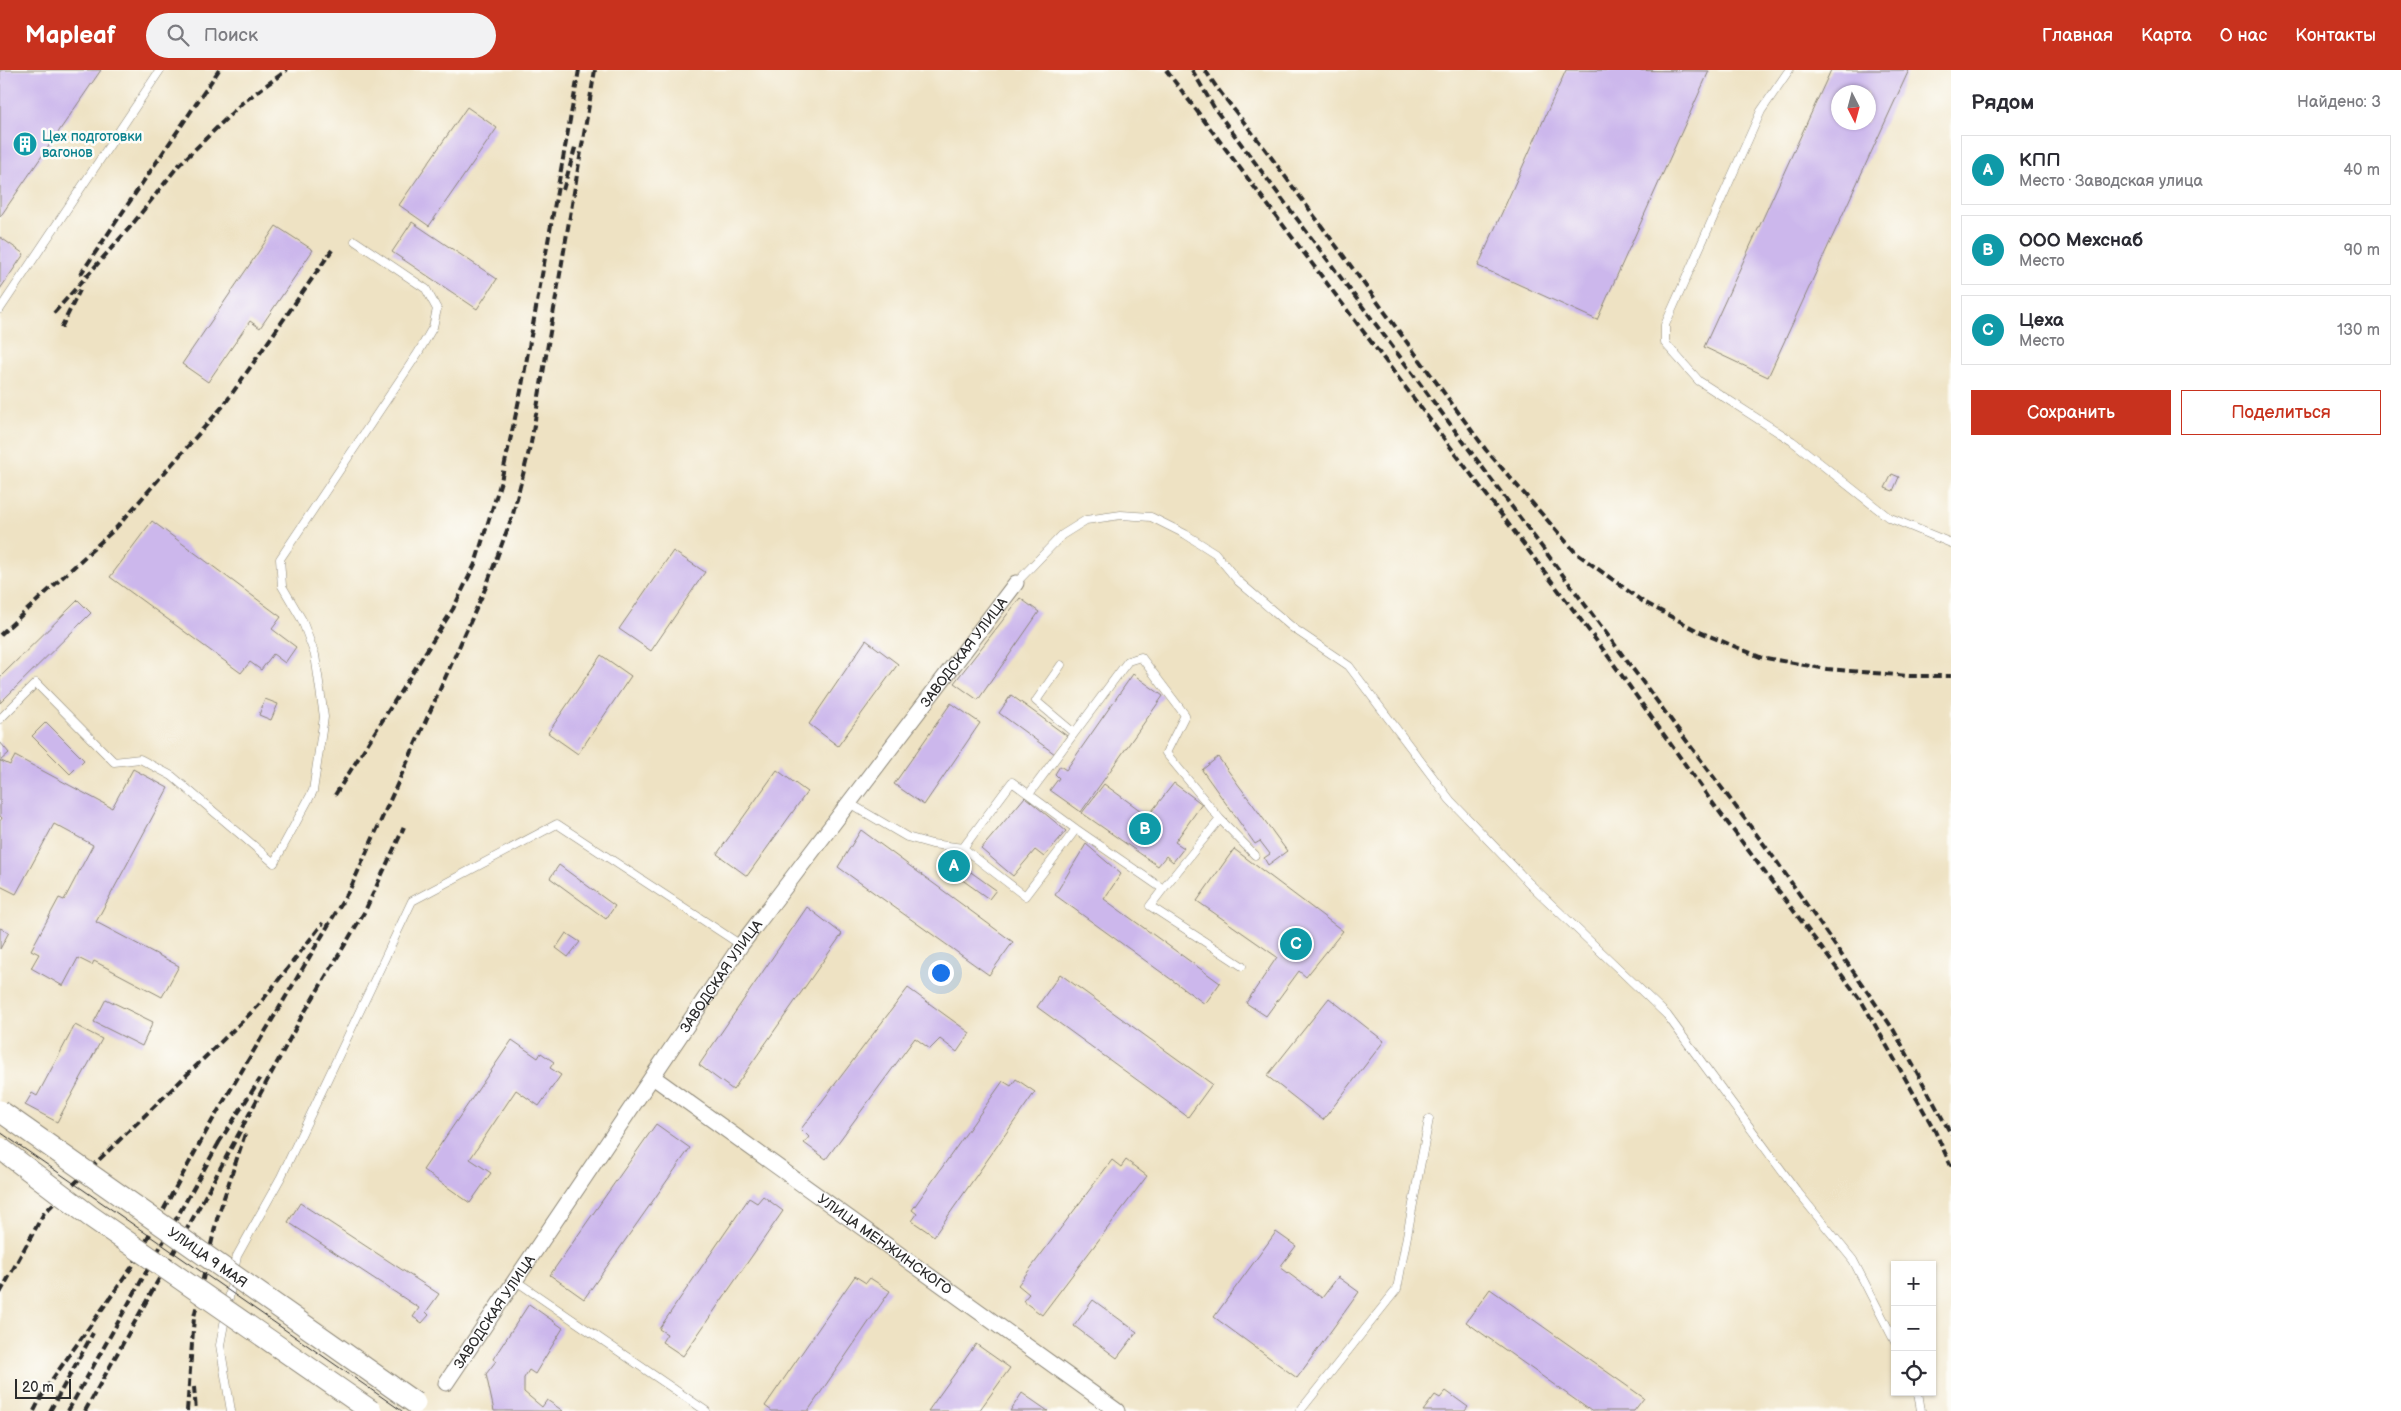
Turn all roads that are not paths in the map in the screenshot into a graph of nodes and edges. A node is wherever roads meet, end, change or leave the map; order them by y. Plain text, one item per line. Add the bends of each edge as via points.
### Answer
1 (160, 70) edge
2 (1789, 70) edge
3 (355, 241) dead end
4 (0, 309) edge
5 (1951, 543) edge
6 (1016, 583) joint
7 (1061, 665) dead end
8 (0, 719) edge
9 (1074, 733) junction
10 (1030, 794) junction
11 (849, 803) junction
12 (1220, 819) junction
13 (1076, 829) junction
14 (963, 848) junction
15 (1255, 856) dead end
16 (1163, 889) junction
17 (741, 945) junction
18 (1242, 966) dead end
19 (652, 1077) junction
20 (0, 1111) edge
21 (1429, 1120) dead end
22 (0, 1148) edge
23 (516, 1281) junction
24 (1891, 1334) edge
25 (446, 1383) dead end
26 (1918, 1396) edge
27 (415, 1403) dead end
28 (231, 1411) edge
29 (371, 1411) edge
30 (706, 1411) edge
31 (1117, 1411) edge
32 (1300, 1411) edge
33 (1920, 1411) edge

1 - 4 lane
2 - 5 lane via 1761,111 1665,324 1665,343 1699,381 1792,441 1888,517
3 - 8 lane via 426,289 437,309 434,327 418,353 280,559 282,586 302,620 315,655 324,717 313,792 274,863 172,776 140,759 114,762 36,683
6 - 11 street, ЗАВОДСКАЯ УЛИЦА
6 - 24 lane via 1062,535 1086,520 1121,515 1151,517 1215,553 1238,581 1293,628 1350,666 1450,800 1529,883 1667,1015 1796,1190 1853,1260
7 - 9 lane via 1036,701
9 - 10 lane
9 - 12 lane via 1128,661 1141,657 1184,715 1166,753
10 - 13 lane
10 - 14 lane via 1012,782
11 - 14 lane via 907,837
11 - 17 street, ЗАВОДСКАЯ УЛИЦА
12 - 15 lane
12 - 16 lane
13 - 14 lane via 1026,896
13 - 16 lane
16 - 18 lane via 1150,906
17 - 19 street, ЗАВОДСКАЯ УЛИЦА
17 - 28 lane via 557,824 412,901 281,1177 237,1256 220,1345
19 - 23 street, ЗАВОДСКАЯ УЛИЦА
19 - 31 street, УЛИЦА МЕНЖИНСКОГО
20 - 27 main road, УЛИЦА 9 МАЯ, bridge
21 - 32 lane via 1397,1289
22 - 29 main road, bridge via 90,1216
23 - 25 street, ЗАВОДСКАЯ УЛИЦА
23 - 30 lane
26 - 33 lane

